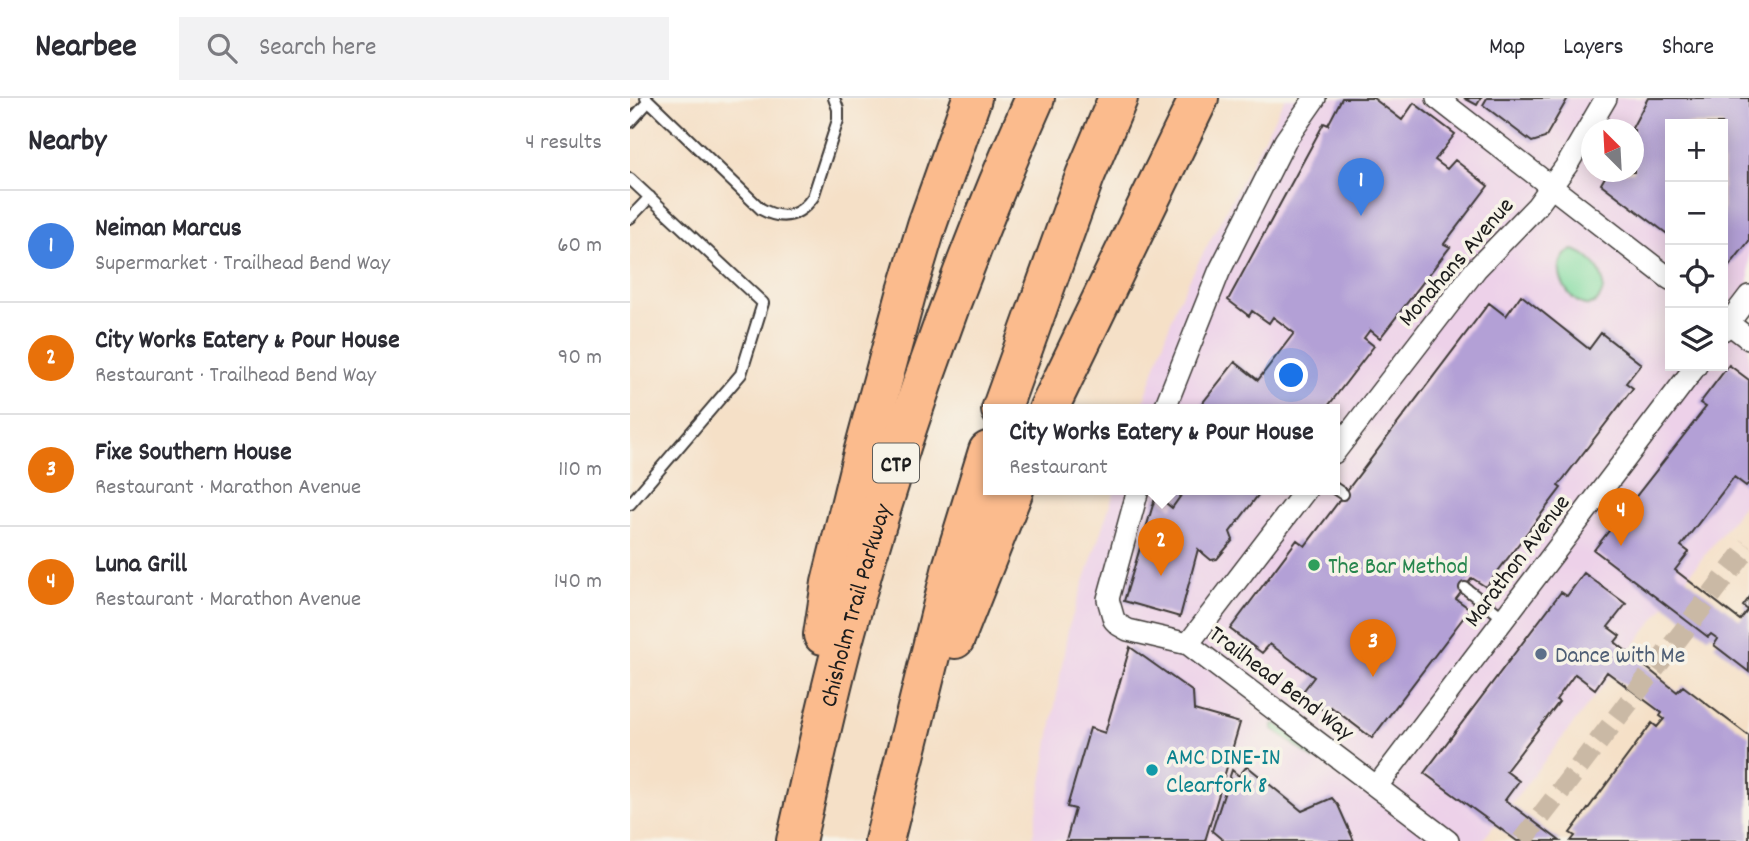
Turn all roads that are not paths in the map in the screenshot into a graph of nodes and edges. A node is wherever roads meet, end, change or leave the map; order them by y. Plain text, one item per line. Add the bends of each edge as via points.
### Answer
1 (834, 98) edge
2 (972, 98) edge
3 (1035, 98) edge
4 (1118, 98) edge
5 (1199, 98) edge
6 (1315, 98) edge
7 (1437, 98) edge
8 (1606, 98) edge
9 (647, 99) edge
10 (630, 122) edge
11 (630, 179) edge
12 (1552, 186) junction
13 (650, 197) junction
14 (630, 218) edge
15 (1665, 275) edge
16 (1749, 296) edge
17 (1728, 320) edge
18 (1728, 326) edge
19 (1749, 339) edge
20 (1692, 371) edge
21 (1003, 404) edge
22 (1051, 404) edge
23 (1166, 404) edge
24 (1340, 445) edge
25 (983, 467) edge
26 (1012, 495) edge
27 (1137, 495) edge
28 (1302, 495) edge
29 (630, 503) edge
30 (1465, 588) dead end
31 (1505, 619) junction
32 (1188, 644) junction
33 (1377, 786) junction
34 (894, 797) junction
35 (788, 841) edge
36 (796, 841) edge
37 (884, 841) edge
38 (1448, 841) edge

1 - 9 lane via 838,120 813,197 787,217 761,209
2 - 35 highway via 927,225 862,457 831,583
3 - 36 highway, Chisholm Trail Parkway / CTP via 951,302 898,456 847,626
4 - 21 highway via 1080,188
5 - 22 highway
6 - 23 street via 1285,141 1219,272
7 - 12 street
8 - 12 street, Monahans Avenue
9 - 10 lane
11 - 13 lane
12 - 15 street
12 - 24 street, Monahans Avenue via 1476,269
13 - 14 lane
13 - 29 lane via 763,303 741,374
16 - 17 street
18 - 19 street
20 - 31 street, Marathon Avenue
25 - 34 highway via 951,571
26 - 34 highway
27 - 32 street, Trailhead Bend Way via 1108,599 1111,615 1128,630
28 - 32 street
30 - 31 lane
31 - 33 street, Marathon Avenue
32 - 33 street, Trailhead Bend Way
33 - 38 street, Trailhead Bend Way
34 - 37 highway

